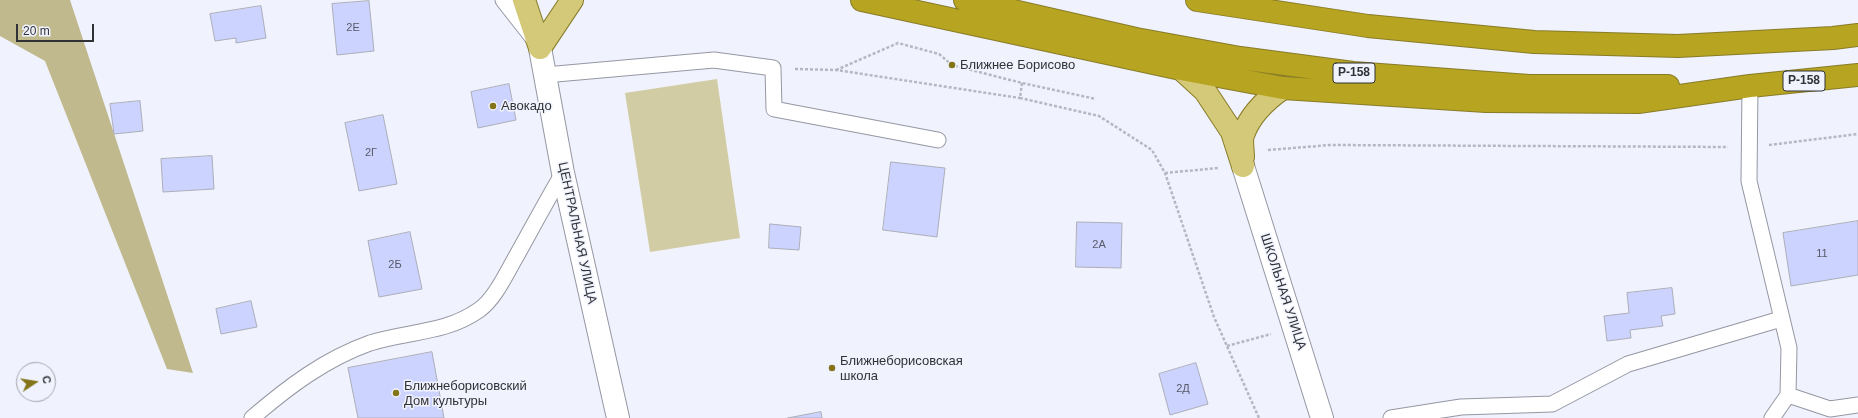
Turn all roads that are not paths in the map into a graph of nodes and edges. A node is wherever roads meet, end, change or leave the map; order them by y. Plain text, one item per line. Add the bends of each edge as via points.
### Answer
1 (503, 0) edge
2 (524, 0) edge
3 (572, 0) edge
4 (862, 0) edge
5 (965, 0) edge
6 (1197, 0) edge
7 (1221, 0) edge
8 (1256, 10) junction
9 (1858, 35) edge
10 (540, 48) junction
11 (1181, 69) junction
12 (545, 75) junction
13 (1858, 75) edge
14 (1750, 86) junction
15 (1283, 88) junction
16 (938, 140) dead end
17 (1243, 166) junction
18 (563, 173) junction
19 (1781, 319) junction
20 (1788, 395) junction
21 (1858, 405) edge
22 (252, 418) edge
23 (618, 418) edge
24 (1322, 418) edge
25 (1391, 418) edge
26 (1772, 418) edge

1 - 10 lane
2 - 10 main road
3 - 10 main road
4 - 11 highway
5 - 14 highway, Р-158 via 1136,39 1240,58 1353,73 1529,86
6 - 8 highway
7 - 8 highway
8 - 9 highway via 1368,26 1534,42 1678,46
10 - 12 street, ЦЕНТРАЛЬНАЯ УЛИЦА
11 - 15 highway
11 - 17 main road via 1205,91 1232,132
12 - 16 lane via 714,60 773,68 774,109
12 - 18 street, ЦЕНТРАЛЬНАЯ УЛИЦА
13 - 14 highway, Р-158
14 - 15 highway via 1638,102 1486,101
14 - 19 lane via 1749,181
15 - 17 main road via 1265,100 1243,136
17 - 24 street, ШКОЛЬНАЯ УЛИЦА
18 - 22 lane via 497,290 480,309 460,321 438,329 371,343 342,354 285,390
18 - 23 street, ЦЕНТРАЛЬНАЯ УЛИЦА
19 - 20 lane via 1788,348
19 - 25 lane via 1628,364 1552,404 1461,407
20 - 21 lane via 1830,409
20 - 26 lane

